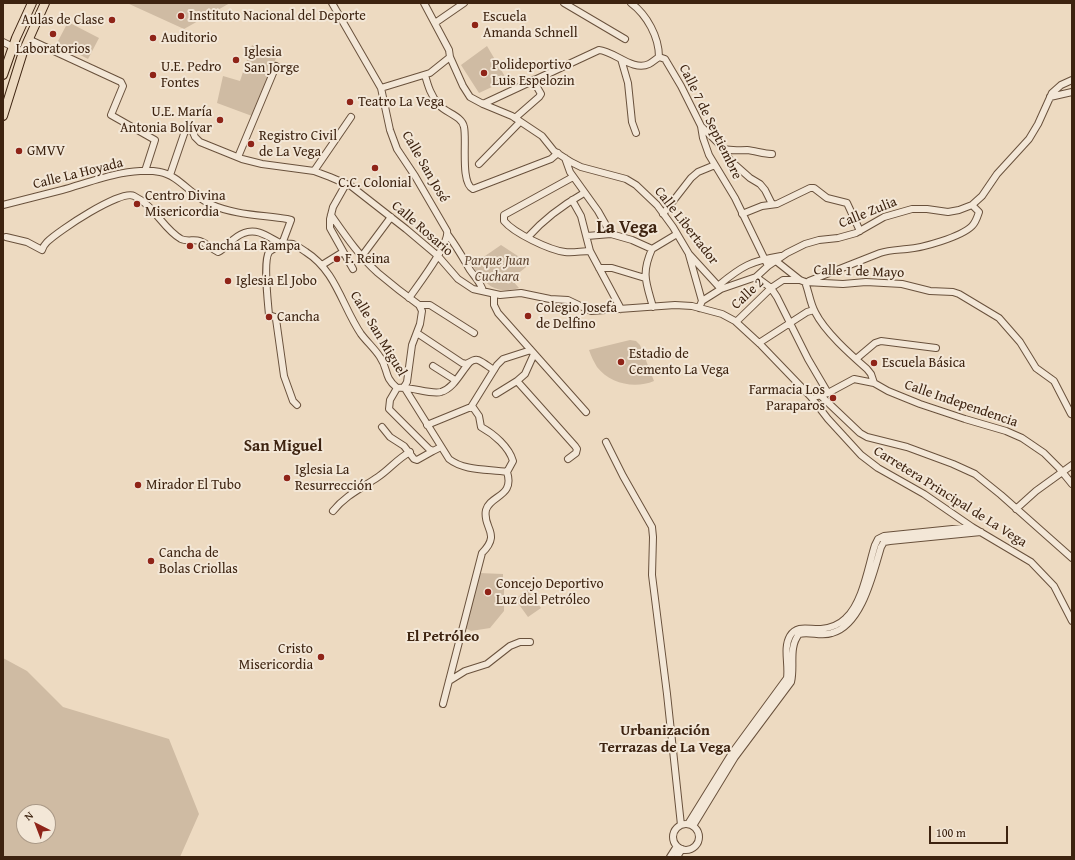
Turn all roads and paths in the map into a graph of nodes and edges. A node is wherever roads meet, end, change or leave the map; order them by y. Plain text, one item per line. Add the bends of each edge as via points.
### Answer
1 (32, 3) edge
2 (45, 3) edge
3 (332, 3) edge
4 (424, 3) edge
5 (464, 3) edge
6 (564, 3) edge
7 (631, 3) edge
8 (435, 23) junction
9 (28, 39) junction
10 (625, 39) dead end
11 (3, 42) edge
12 (13, 46) junction
13 (23, 52) junction
14 (450, 57) junction
15 (660, 57) junction
16 (621, 59) junction
17 (276, 66) dead end
18 (3, 74) edge
19 (425, 75) junction
20 (533, 80) junction
21 (1072, 80) edge
22 (381, 88) junction
23 (1072, 92) edge
24 (1050, 97) junction
25 (483, 104) junction
26 (3, 116) edge
27 (351, 117) dead end
28 (517, 120) junction
29 (701, 126) junction
30 (636, 133) dead end
31 (724, 149) junction
32 (558, 154) junction
33 (772, 154) dead end
34 (238, 157) junction
35 (566, 158) junction
36 (479, 164) dead end
37 (715, 165) junction
38 (145, 171) junction
39 (314, 171) junction
40 (170, 174) junction
41 (574, 178) junction
42 (346, 184) junction
43 (584, 193) junction
44 (572, 200) junction
45 (772, 204) junction
46 (3, 205) edge
47 (972, 205) junction
48 (663, 214) junction
49 (742, 214) junction
50 (331, 215) junction
51 (391, 217) junction
52 (860, 231) junction
53 (611, 234) junction
54 (677, 234) junction
55 (448, 236) junction
56 (587, 236) junction
57 (6, 237) dead end
58 (528, 237) junction
59 (282, 244) junction
60 (652, 249) junction
61 (590, 251) junction
62 (343, 252) junction
63 (689, 254) junction
64 (783, 255) junction
65 (362, 256) junction
66 (438, 256) junction
67 (764, 258) junction
68 (776, 261) junction
69 (322, 266) junction
70 (768, 266) junction
71 (600, 268) junction
72 (353, 269) dead end
73 (756, 277) junction
74 (645, 278) junction
75 (802, 281) junction
76 (720, 287) junction
77 (771, 288) junction
78 (483, 291) junction
79 (494, 294) junction
80 (409, 298) junction
81 (419, 305) junction
82 (700, 305) junction
83 (653, 307) junction
84 (621, 309) junction
85 (814, 310) junction
86 (736, 322) junction
87 (790, 322) junction
88 (416, 333) junction
89 (474, 333) dead end
90 (759, 343) junction
91 (936, 348) dead end
92 (533, 352) junction
93 (856, 359) junction
94 (470, 362) junction
95 (433, 366) dead end
96 (494, 370) junction
97 (456, 380) junction
98 (517, 382) junction
99 (874, 383) junction
100 (401, 387) junction
101 (828, 393) junction
102 (496, 394) dead end
103 (820, 395) junction
104 (811, 398) junction
105 (297, 405) dead end
106 (472, 406) junction
107 (586, 412) dead end
108 (1071, 414) edge
109 (427, 425) junction
110 (382, 427) dead end
111 (606, 442) dead end
112 (441, 447) junction
113 (433, 451) junction
114 (410, 452) junction
115 (568, 459) dead end
116 (1072, 465) edge
117 (507, 472) junction
118 (1062, 472) junction
119 (1072, 484) edge
120 (1016, 509) junction
121 (333, 511) dead end
122 (972, 527) junction
123 (981, 532) junction
124 (1072, 558) edge
125 (1072, 621) edge
126 (530, 642) dead end
127 (449, 681) junction
128 (443, 704) dead end
129 (687, 825) junction
130 (680, 847) junction
131 (670, 857) edge
132 (677, 857) edge

1 - 12 main road
2 - 9 main road
3 - 22 street, Calle San José
4 - 8 street, Calle Libertador
5 - 8 street
6 - 10 street
7 - 15 street via 650,25
8 - 14 street, Calle Libertador
9 - 13 main road
9 - 38 street via 121,82 123,86 111,115 155,140
11 - 12 street
12 - 13 street
12 - 18 main road
13 - 26 main road
14 - 19 street
14 - 25 street, Calle Libertador via 470,97
15 - 16 street via 643,65
15 - 29 street, Calle 7 de Septiembre via 665,59
16 - 20 street via 605,50 599,50
16 - 30 street via 628,83 632,122
17 - 34 street
19 - 22 street
19 - 32 street via 430,92 440,106 462,122 467,183 470,188 544,162
20 - 25 street
20 - 28 street via 541,94
21 - 24 street via 1061,85
22 - 55 street, Calle San José via 397,149 445,225
23 - 24 street
24 - 47 street, Calle Zulia via 1029,139
25 - 28 street, Calle Libertador
27 - 39 street
28 - 32 street, Calle Libertador via 542,136
28 - 36 street
29 - 31 street
29 - 37 street, Calle 7 de Septiembre via 709,155
31 - 33 street
31 - 45 street via 726,156 762,187
32 - 35 street, Calle Libertador
34 - 39 street, Calle Rosario via 262,164
34 - 40 street, Calle Rosario via 198,140 190,129 184,134
35 - 41 street
35 - 48 street, Calle Libertador via 581,167 626,179 636,185
37 - 48 street via 691,178
37 - 49 street, Calle 7 de Septiembre
38 - 40 street, Calle La Hoyada
38 - 46 street, Calle La Hoyada via 114,175
39 - 42 street, Calle Rosario
40 - 59 street via 208,204 231,211 291,220
41 - 43 street
41 - 58 street via 504,215 504,221 508,226
42 - 50 street
42 - 51 street, Calle Rosario
43 - 44 street
43 - 53 street
44 - 56 street via 581,216
44 - 58 street via 541,223
45 - 49 street
45 - 52 street via 814,188 827,198 847,203
47 - 52 street, Calle Zulia via 948,212 912,209 884,217
47 - 75 street via 979,212 976,221 952,237 923,247 890,250
48 - 54 street, Calle Libertador
49 - 67 street, Calle 7 de Septiembre
50 - 62 street via 330,228
50 - 65 street
51 - 65 street
51 - 66 street, Calle Rosario
52 - 64 street, Calle Zulia via 812,242
53 - 56 street
53 - 60 street
54 - 60 street
54 - 63 street, Calle Libertador
55 - 66 street
55 - 78 street, Calle San José
56 - 61 street
57 - 59 street, Calle San Miguel via 27,242 42,250 46,243 68,225 129,195 154,210 170,230 182,239 200,241 218,252 245,232 262,233
58 - 61 street via 565,252
59 - 69 street, Calle San Miguel via 292,244
59 - 105 street via 270,252 266,261 268,305 269,315 276,319 284,376 293,401
60 - 74 street
61 - 71 street
62 - 69 street
62 - 72 street
63 - 76 street, Calle Libertador
63 - 82 street
64 - 67 street
64 - 68 street, Calle Zulia
65 - 80 street
66 - 78 street, Calle Rosario via 458,279
66 - 80 street
67 - 70 street, Calle 7 de Septiembre
67 - 76 street via 745,265
68 - 70 street, Calle Zulia
68 - 75 street
69 - 100 street, Calle San Miguel via 332,279 361,334 380,356 388,378
70 - 73 street, Calle Zulia
71 - 74 street via 612,268
71 - 84 street
73 - 76 street, Calle Zulia
73 - 77 street
74 - 83 street
75 - 77 street, Calle 2 via 784,280
75 - 85 street via 809,292
75 - 108 street, Calle 1 de Mayo via 902,284 930,291 959,294 1000,318 1020,342 1036,368 1054,381
76 - 82 street
77 - 86 street, Calle 2
77 - 87 street
78 - 79 street, Calle Rosario
79 - 84 street, Calle Rosario via 521,293 568,300 591,311
79 - 92 street via 494,305 498,313
80 - 81 street
81 - 88 street via 422,311
81 - 89 street via 430,305
82 - 83 street, Calle Rosario
82 - 86 street, Carretera Principal de La Vega
83 - 84 street, Calle Rosario
85 - 87 street
85 - 93 street via 823,326
86 - 90 street, Carretera Principal de La Vega
87 - 90 street
87 - 101 street
88 - 94 street via 462,363
88 - 100 street via 407,382
90 - 104 street, Carretera Principal de La Vega
91 - 93 street via 881,341 876,342
92 - 96 street via 503,359
92 - 98 street via 525,374
92 - 107 street
93 - 99 street via 871,374
94 - 96 street via 478,360
94 - 97 street
95 - 97 street
96 - 106 street
97 - 100 street via 438,393
98 - 102 street
98 - 115 street via 577,449
99 - 101 street, Calle Independencia via 854,379
99 - 118 street, Calle Independencia via 920,404 1022,438 1044,453
100 - 109 street, Calle San Miguel
100 - 113 street via 390,400 389,408
101 - 103 street, Calle Independencia
103 - 104 street, Calle Independencia
103 - 120 street via 860,433 954,464 974,474
104 - 122 street, Carretera Principal de La Vega via 861,455
106 - 109 street
106 - 117 street via 479,416 481,427 501,442 512,457 513,462
109 - 112 street, Calle San Miguel
110 - 114 street via 390,437
111 - 129 street via 652,527 652,576
112 - 113 street
112 - 117 street, Calle San Miguel via 455,464
113 - 114 street via 417,460
114 - 121 street via 345,498
116 - 118 street
117 - 127 street via 509,478 506,489 488,504 486,509 486,520 491,536 488,547 482,553
118 - 119 street, Calle Independencia
118 - 120 street
120 - 124 street
122 - 123 street, Carretera Principal de La Vega
122 - 129 street via 884,536 878,539 858,598 846,618 829,628 803,628 790,635 786,646 787,678 732,753
123 - 125 street, Carretera Principal de La Vega via 1042,572 1054,586
123 - 129 street via 884,542 862,603 849,622 834,633 824,635 807,632 799,634 795,639 792,649 791,682
126 - 127 street via 510,646 488,664 465,670
127 - 128 street
129 - 130 street via 677,827 673,834 673,839
129 - 130 street via 698,832 699,836 690,848
130 - 131 street
130 - 132 street

